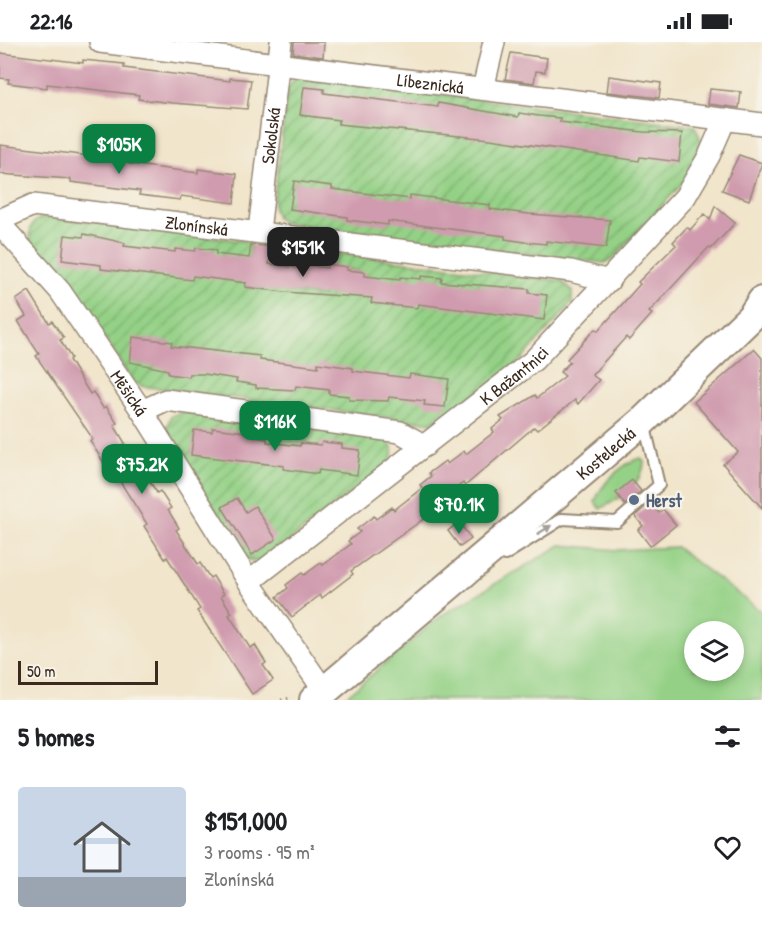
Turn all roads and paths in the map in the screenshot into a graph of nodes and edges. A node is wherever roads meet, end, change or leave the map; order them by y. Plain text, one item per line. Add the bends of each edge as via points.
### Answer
1 (100, 42) edge
2 (281, 42) edge
3 (494, 42) edge
4 (279, 64) junction
5 (483, 89) junction
6 (725, 119) junction
7 (762, 124) edge
8 (0, 222) edge
9 (259, 231) junction
10 (609, 281) junction
11 (762, 301) edge
12 (142, 411) junction
13 (644, 422) junction
14 (425, 446) junction
15 (568, 486) junction
16 (562, 519) junction
17 (249, 582) junction
18 (441, 594) junction
19 (320, 696) edge

1 - 4 street, Líbeznická
2 - 4 street, Sokolská
3 - 5 street
4 - 5 street, Líbeznická
4 - 9 street, Sokolská
5 - 6 street, Líbeznická
6 - 7 street, Líbeznická
6 - 10 street, K Bažantnici via 709,156 684,197
8 - 9 street, Zlonínská via 33,205
8 - 12 street, Měšická via 60,291
9 - 10 street, Zlonínská via 571,271
10 - 14 street, K Bažantnici via 534,360
11 - 13 main road, Kostelecká via 752,316
12 - 14 street via 166,400 400,432
12 - 17 street, Měšická
13 - 15 main road, Kostelecká
13 - 16 lane via 659,484 616,522
14 - 17 street, K Bažantnici
15 - 16 lane
15 - 18 main road, Kostelecká
18 -> 16 lane
17 - 19 street, Měšická
18 - 19 main road, Kostelecká

